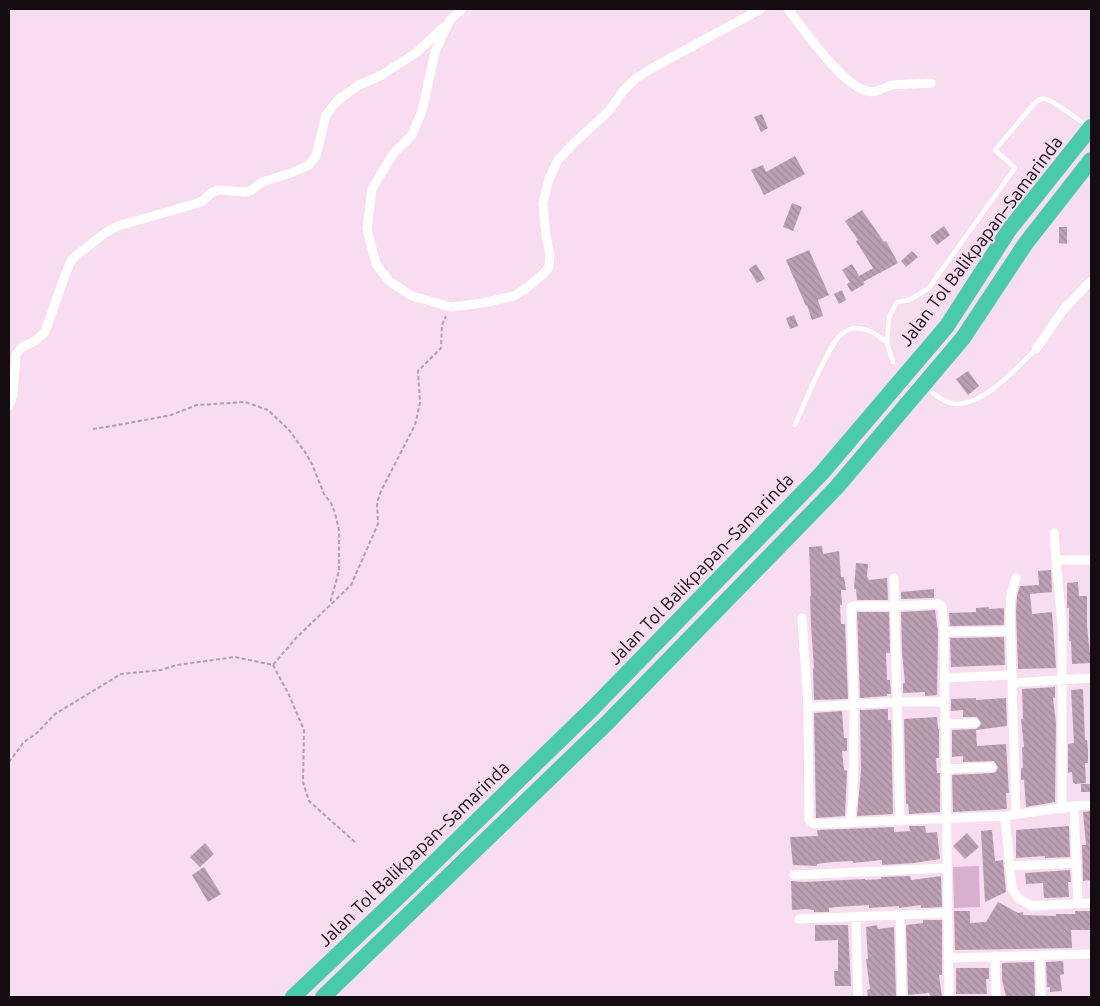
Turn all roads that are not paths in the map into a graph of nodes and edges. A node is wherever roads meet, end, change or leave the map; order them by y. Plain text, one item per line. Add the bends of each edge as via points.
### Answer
1 (462, 9) edge
2 (761, 9) edge
3 (788, 9) edge
4 (450, 20) junction
5 (931, 83) dead end
6 (1091, 128) edge
7 (1091, 160) edge
8 (1091, 281) edge
9 (887, 343) junction
10 (1036, 349) joint
11 (893, 362) dead end
12 (932, 393) dead end
13 (9, 406) edge
14 (795, 425) dead end
15 (1054, 533) dead end
16 (1056, 560) junction
17 (1091, 560) edge
18 (894, 578) dead end
19 (1016, 578) dead end
20 (895, 606) junction
21 (802, 618) dead end
22 (1010, 631) junction
23 (944, 632) junction
24 (945, 678) junction
25 (1091, 678) edge
26 (1012, 679) junction
27 (1063, 679) junction
28 (898, 702) junction
29 (944, 702) junction
30 (854, 705) junction
31 (808, 707) junction
32 (975, 723) dead end
33 (944, 724) junction
34 (992, 767) dead end
35 (945, 769) junction
36 (1091, 805) edge
37 (1074, 806) junction
38 (1062, 809) junction
39 (1016, 815) junction
40 (1005, 816) junction
41 (946, 820) junction
42 (900, 821) junction
43 (850, 823) junction
44 (1077, 863) junction
45 (1009, 866) junction
46 (947, 868) junction
47 (794, 875) dead end
48 (1078, 903) junction
49 (1091, 903) edge
50 (948, 913) junction
51 (900, 915) junction
52 (856, 917) junction
53 (799, 919) dead end
54 (1091, 954) edge
55 (1040, 955) junction
56 (995, 956) junction
57 (948, 958) junction
58 (293, 997) edge
59 (323, 997) edge
60 (858, 997) edge
61 (902, 997) edge
62 (949, 997) edge
63 (996, 997) edge
64 (1041, 997) edge

1 - 4 street
2 - 4 street via 635,79 608,112 558,160 543,203 550,254 549,267 544,274 514,296 450,308 412,296 389,281 376,264 367,228 372,189 393,154 412,135 422,111 435,52
3 - 5 street via 824,56 860,89 867,92 889,86
4 - 13 street via 416,53 338,100 326,115 316,156 308,165 262,182 252,190 218,190 195,204 118,226 78,252 66,271 45,332 16,355 13,396
6 - 9 lane via 1045,98 1034,104 995,150 1015,168 928,288 909,300 897,302 889,317
6 - 58 highway, Jalan Tol Balikpapan–Samarinda via 1010,230 947,326 821,474 593,708
7 - 59 highway via 1026,243 963,338 836,488 608,723
8 - 10 street via 1064,309
9 - 11 lane
9 - 14 lane via 875,332 858,328 842,333 831,346
10 - 12 lane via 995,387 976,399 957,404 941,400
15 - 16 street
16 - 17 street
16 - 27 street
18 - 20 street
19 - 22 street via 1011,595
20 - 23 street via 942,606
20 - 28 street
20 - 30 street via 851,607
21 - 31 street
22 - 23 street
22 - 26 street
23 - 24 street
24 - 26 street
24 - 29 street
25 - 27 street
26 - 27 street
26 - 39 street
27 - 38 street
28 - 29 street
28 - 30 street
28 - 42 street
29 - 33 street
30 - 31 street
30 - 43 street
31 - 43 street via 809,820 814,824
32 - 33 street
33 - 35 street
34 - 35 street
35 - 41 street
36 - 37 street
37 - 38 street
37 - 44 street
38 - 39 street
39 - 40 street
40 - 41 street
40 - 45 street
41 - 42 street
41 - 46 street
42 - 43 street
44 - 45 street
44 - 48 street
45 - 48 street via 1012,889 1019,899 1032,906
46 - 47 street
46 - 50 street
48 - 49 street
50 - 51 street
50 - 57 street
51 - 52 street
51 - 61 street
52 - 53 street
52 - 60 street
54 - 55 street
55 - 56 street
55 - 64 street
56 - 57 street
56 - 63 street
57 - 62 street

